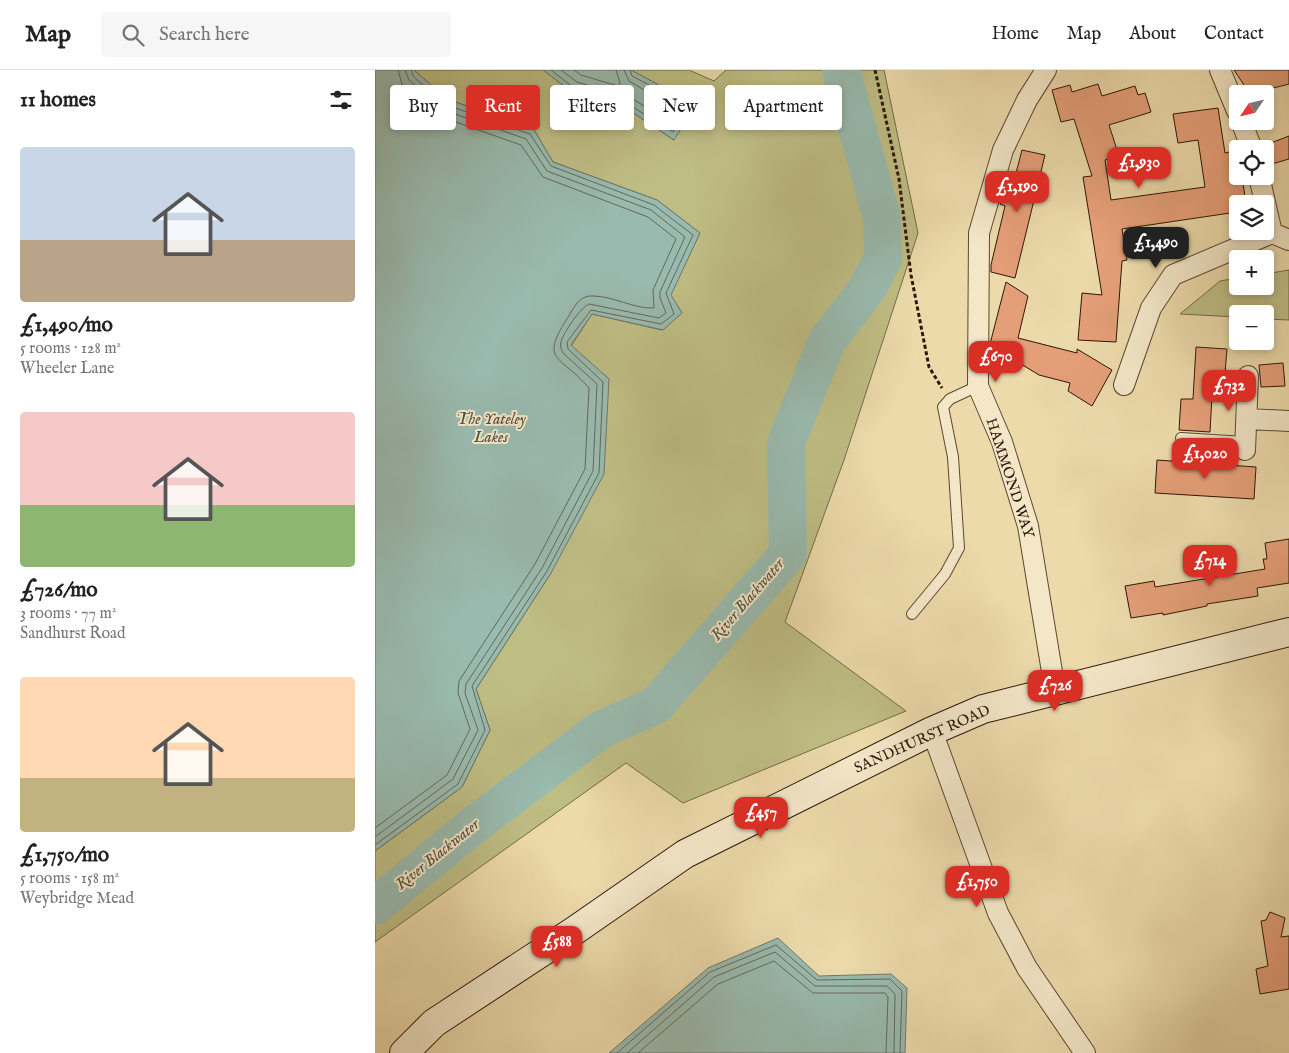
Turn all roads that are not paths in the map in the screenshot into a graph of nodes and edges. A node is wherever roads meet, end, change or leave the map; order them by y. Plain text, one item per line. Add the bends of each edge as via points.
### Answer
1 (1046, 70) edge
2 (1220, 70) edge
3 (1229, 92) edge
4 (1262, 185) edge
5 (1280, 237) edge
6 (1248, 376) dead end
7 (1124, 385) dead end
8 (978, 386) junction
9 (1247, 419) junction
10 (1289, 421) edge
11 (1181, 438) dead end
12 (1245, 446) joint
13 (912, 614) dead end
14 (1289, 632) edge
15 (1055, 690) junction
16 (932, 731) junction
17 (404, 1053) edge
18 (1085, 1053) edge

1 - 8 street, HAMMOND WAY via 1027,100 1003,150 979,232
2 - 3 street
4 - 5 street
5 - 7 street via 1173,275 1151,308
6 - 9 street
8 - 13 lane via 950,399 943,407 953,457 959,548 945,574
8 - 15 street, HAMMOND WAY via 1002,442 1027,526
9 - 10 street
9 - 12 street
11 - 12 lane
14 - 15 street, SANDHURST ROAD
15 - 16 street, SANDHURST ROAD via 983,709
16 - 17 street, SANDHURST ROAD via 685,854 435,1023
16 - 18 street via 997,913 1027,968

